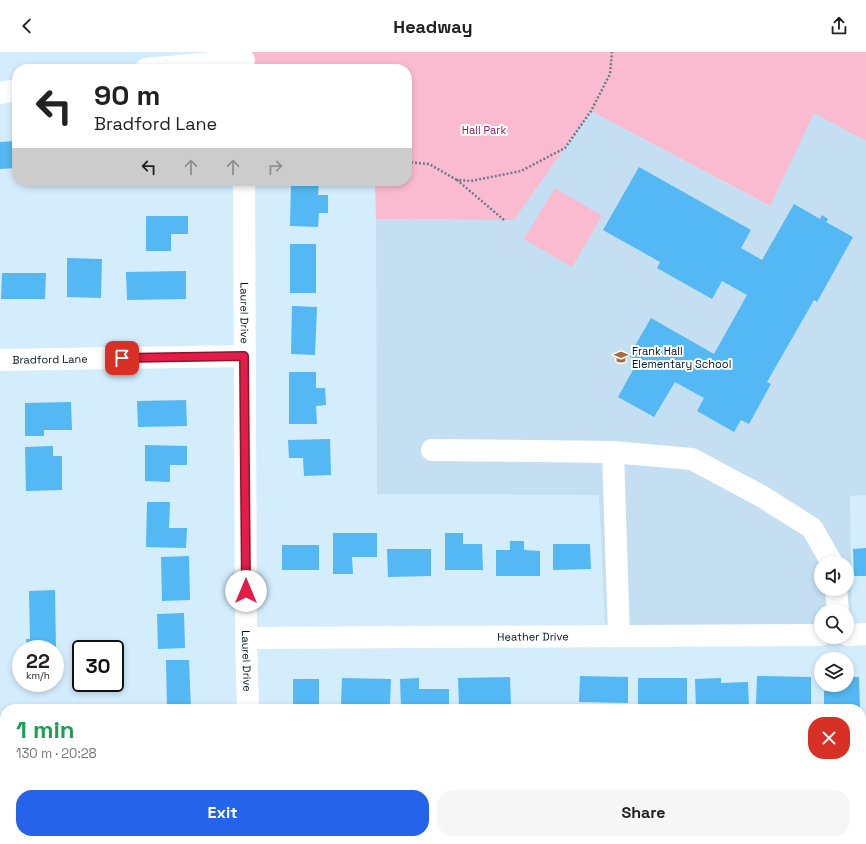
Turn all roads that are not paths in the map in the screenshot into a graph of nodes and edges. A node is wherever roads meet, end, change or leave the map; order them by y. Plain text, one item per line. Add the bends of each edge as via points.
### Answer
1 (244, 60) edge
2 (200, 64) edge
3 (12, 91) edge
4 (0, 93) edge
5 (244, 186) edge
6 (244, 356) junction
7 (0, 360) edge
8 (432, 450) dead end
9 (614, 452) junction
10 (828, 556) edge
11 (854, 634) edge
12 (866, 634) edge
13 (814, 635) edge
14 (619, 636) junction
15 (246, 638) junction
16 (248, 704) edge

1 - 2 street
3 - 4 street
5 - 6 street, Laurel Drive
6 - 7 street, Bradford Lane
6 - 15 street, Laurel Drive
8 - 9 street
9 - 10 street via 692,458 763,497 812,528
9 - 14 street
11 - 12 street
13 - 14 street, Heather Drive
14 - 15 street, Heather Drive
15 - 16 street, Laurel Drive

